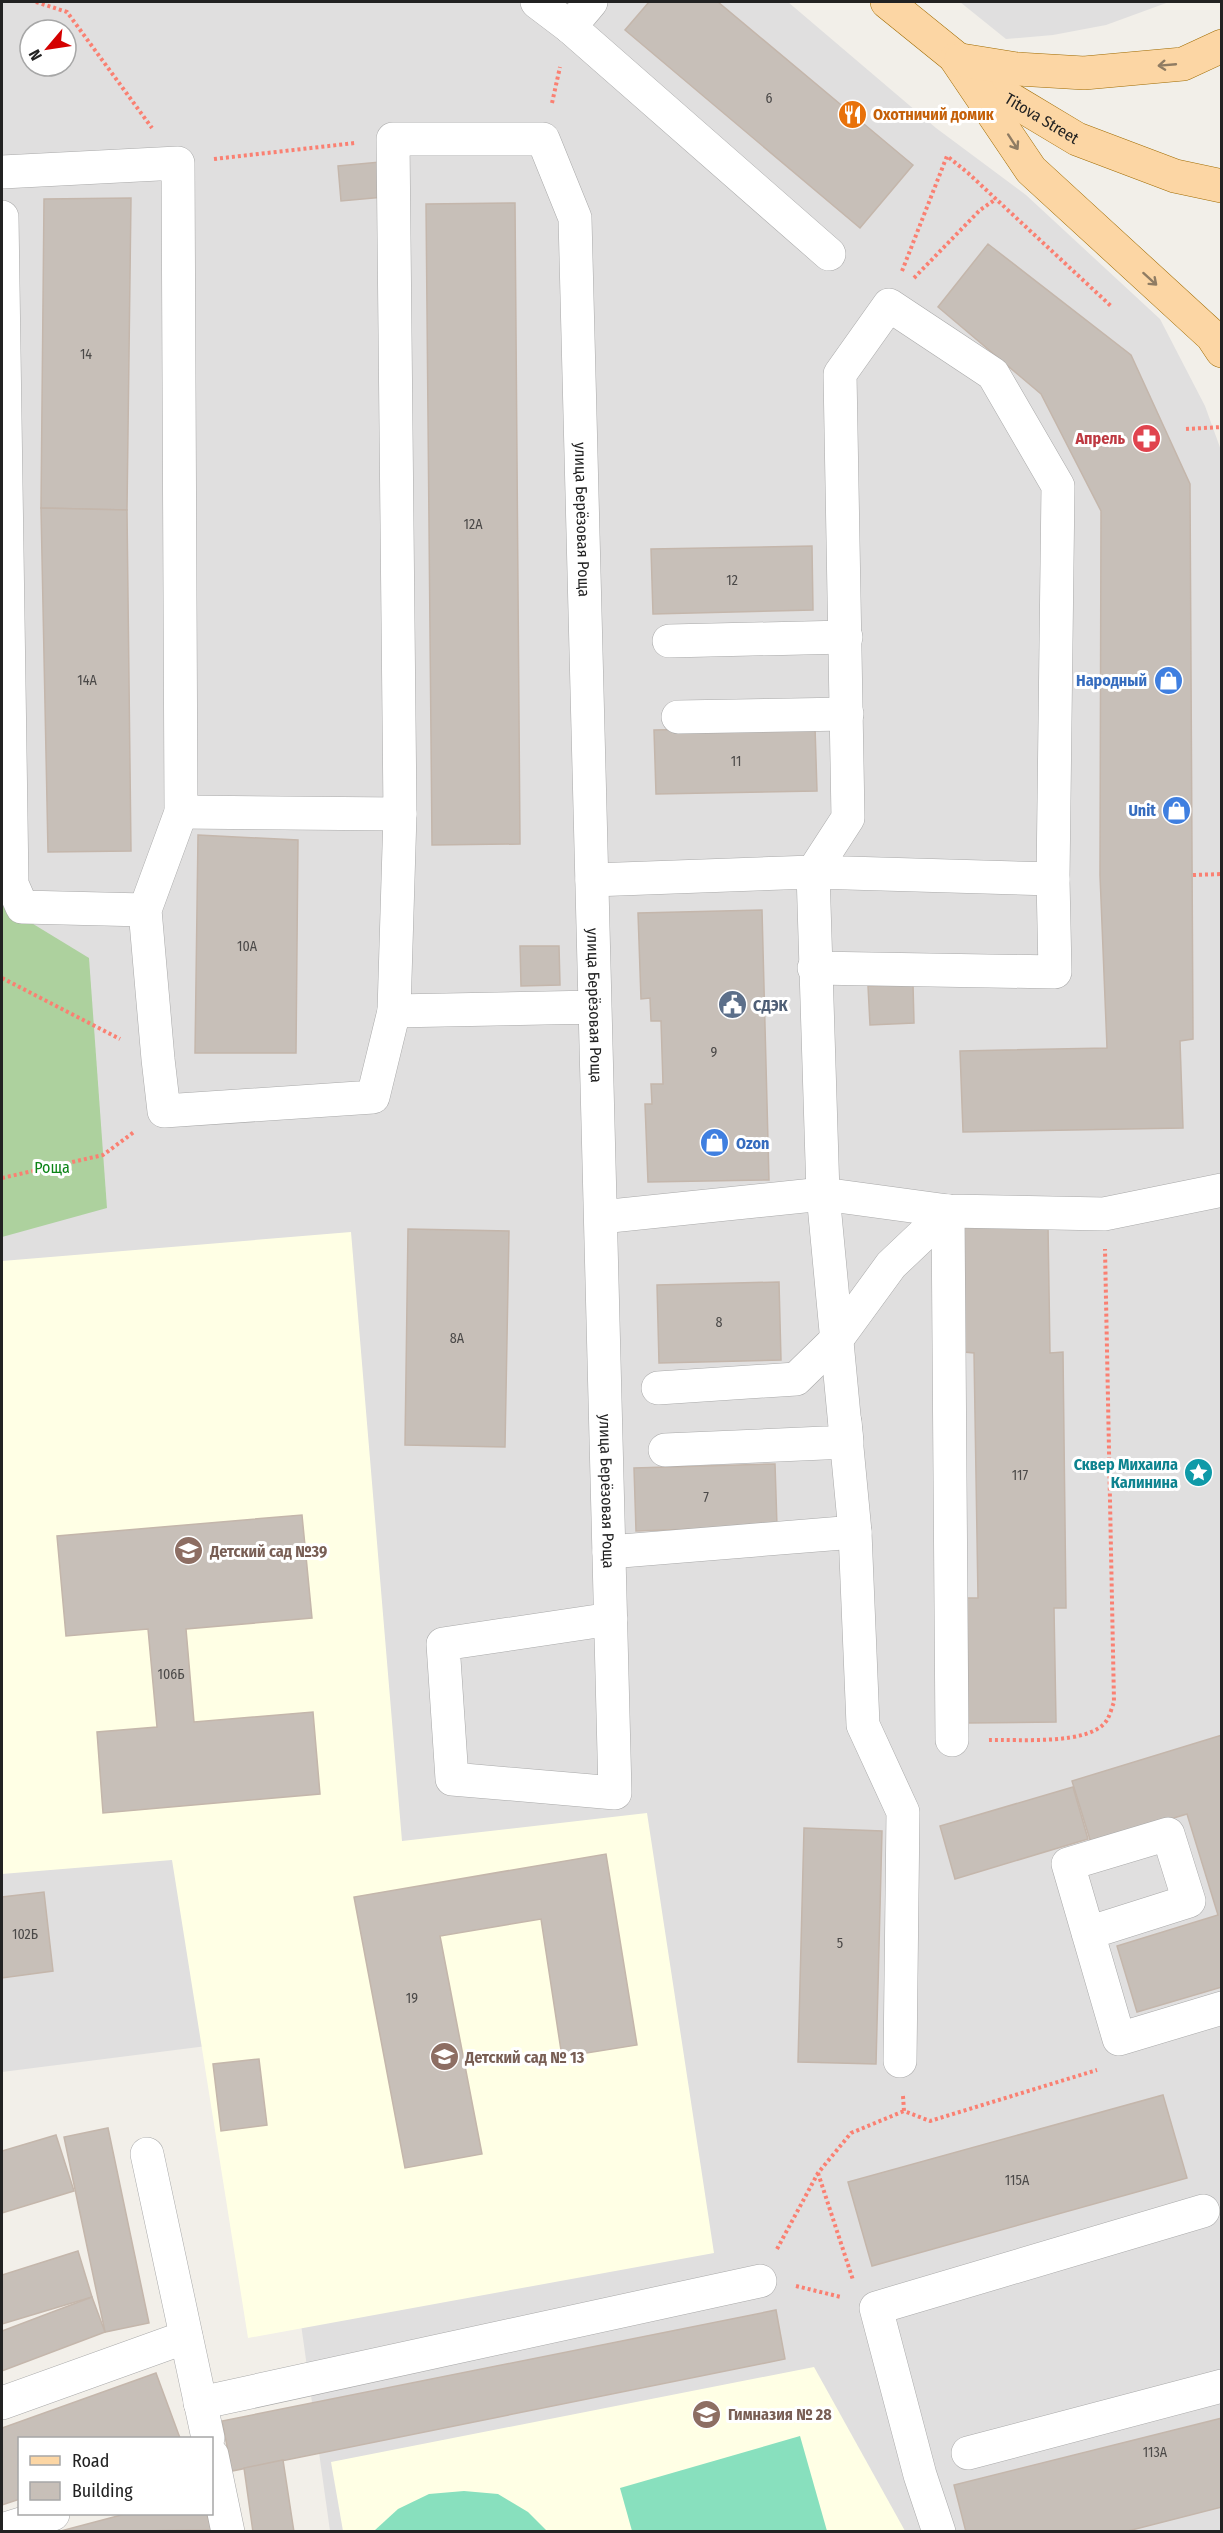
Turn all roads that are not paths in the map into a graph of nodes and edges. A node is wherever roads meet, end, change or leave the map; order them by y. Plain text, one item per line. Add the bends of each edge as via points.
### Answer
1 (537, 2) edge
2 (591, 2) edge
3 (887, 2) edge
4 (570, 27) junction
5 (1221, 46) edge
6 (956, 59) junction
7 (2, 172) edge
8 (1221, 186) edge
9 (2, 217) edge
10 (829, 254) dead end
11 (1221, 351) edge
12 (846, 637) junction
13 (669, 641) dead end
14 (846, 714) junction
15 (678, 717) dead end
16 (181, 812) junction
17 (400, 814) junction
18 (813, 872) junction
19 (1053, 879) junction
20 (592, 880) junction
21 (146, 910) junction
22 (814, 968) junction
23 (595, 1007) junction
24 (394, 1011) junction
25 (1221, 1190) edge
26 (823, 1194) junction
27 (948, 1211) junction
28 (601, 1217) junction
29 (837, 1339) junction
30 (658, 1388) dead end
31 (847, 1442) junction
32 (665, 1450) dead end
33 (855, 1532) junction
34 (609, 1552) junction
35 (611, 1619) junction
36 (951, 1740) road end
37 (1088, 1932) dead end
38 (1221, 2008) edge
39 (900, 2061) road end
40 (147, 2154) dead end
41 (1203, 2211) dead end
42 (760, 2281) road end
43 (186, 2337) junction
44 (1221, 2386) edge
45 (2, 2403) edge
46 (200, 2403) junction
47 (207, 2437) edge
48 (968, 2453) dead end
49 (213, 2464) edge
50 (50, 2515) edge
51 (2, 2530) edge
52 (228, 2532) edge
53 (939, 2532) edge

1 - 4 street
2 - 4 street
3 - 6 main road, Titova Street
4 - 10 street
5 -> 6 main road via 1183,64 1084,73 1017,69
6 - 8 main road, Titova Street via 997,91 1077,140 1175,176
6 -> 11 main road via 1031,170 1212,336
7 - 16 street via 178,163
9 - 21 street via 12,884 22,907
12 - 13 street
12 - 14 street
12 - 19 street via 840,374 889,305 993,374 1058,486
14 - 15 street
14 - 18 street via 848,818
16 - 17 street
16 - 21 street
17 - 20 street, улица Берёзовая Роща via 393,139 543,139 575,218
17 - 24 street
18 - 19 street
18 - 20 street
18 - 22 street
19 - 22 street via 1055,972
20 - 23 street, улица Берёзовая Роща
21 - 24 street via 164,1111 373,1097
22 - 26 street
23 - 24 street
23 - 28 street, улица Берёзовая Роща
25 - 27 street via 1104,1214
26 - 27 street
26 - 28 street
26 - 29 street
27 - 29 street via 891,1265
27 - 36 street
28 - 34 street, улица Берёзовая Роща
29 - 30 street via 796,1379
29 - 31 street
31 - 32 street
31 - 33 street
33 - 34 street
33 - 39 street via 863,1725 903,1812
34 - 35 street, улица Берёзовая Роща
35 - 35 street, улица Берёзовая Роща via 615,1793 452,1779 443,1644
37 - 38 street via 1119,2038
40 - 43 street
41 - 53 street via 876,2308
42 - 46 street
43 - 45 street
43 - 46 street
44 - 48 street
46 - 47 street
49 - 52 street
50 - 51 street

